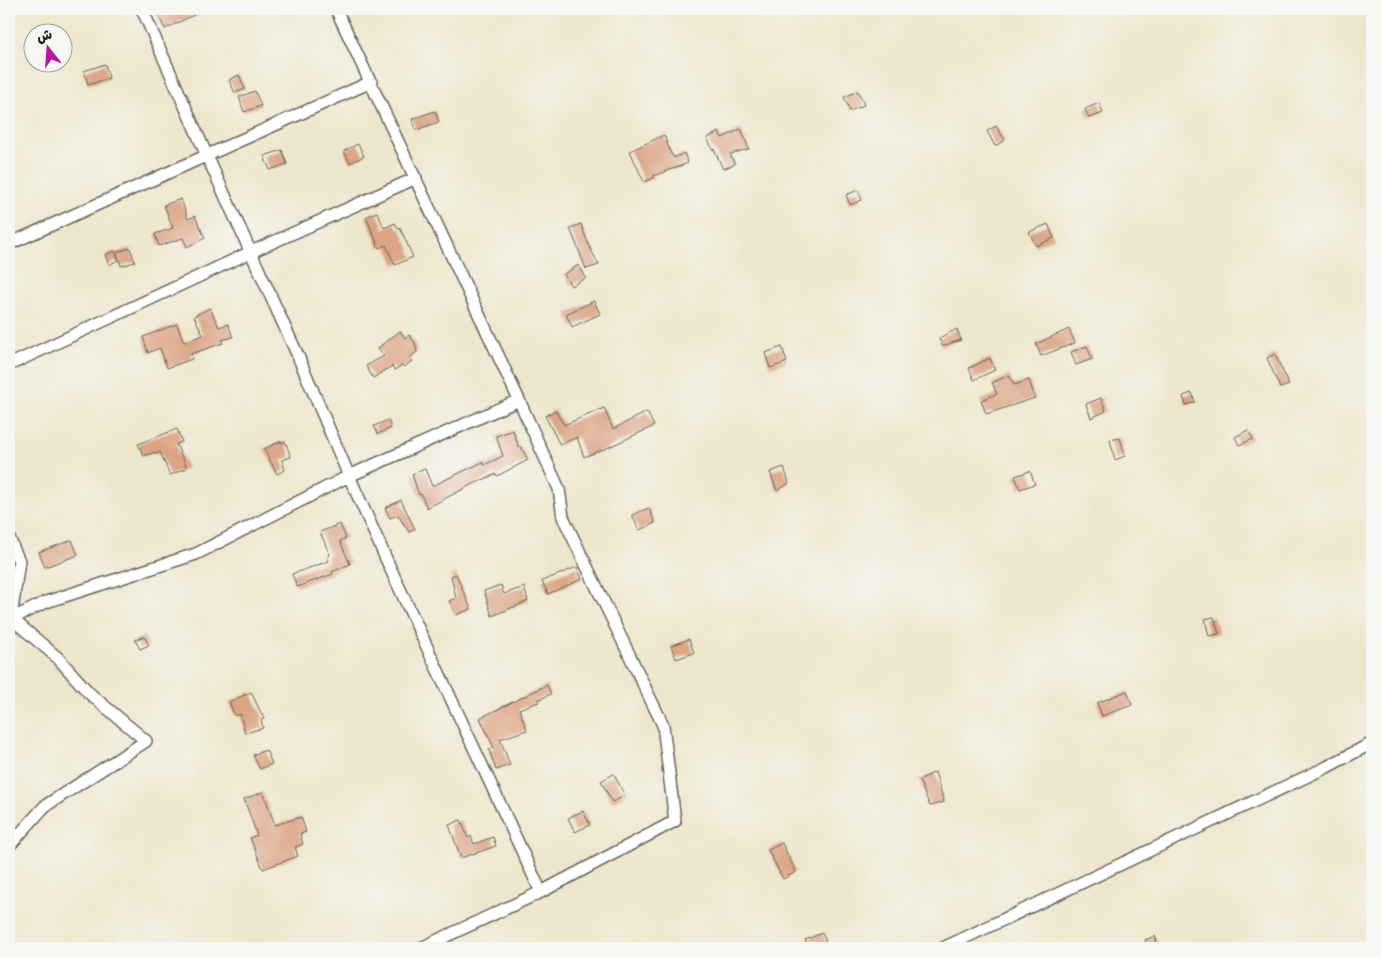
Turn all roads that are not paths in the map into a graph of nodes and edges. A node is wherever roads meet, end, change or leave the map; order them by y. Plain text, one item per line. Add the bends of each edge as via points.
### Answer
1 (142, 9) edge
2 (336, 9) edge
3 (371, 82) junction
4 (207, 156) junction
5 (416, 178) junction
6 (9, 244) edge
7 (251, 252) junction
8 (9, 365) edge
9 (519, 400) junction
10 (349, 476) junction
11 (9, 538) edge
12 (10, 619) edge
13 (1372, 743) edge
14 (9, 846) edge
15 (541, 892) junction
16 (420, 948) edge
17 (942, 948) edge

1 - 4 street
2 - 3 street
3 - 4 street
3 - 5 street
4 - 6 street
4 - 7 street
5 - 7 street
5 - 9 street
7 - 8 street
7 - 10 street
9 - 10 street
9 - 15 street via 559,489 563,517 663,725 675,821
10 - 12 street via 196,554 46,602
10 - 15 street
11 - 12 street via 19,561
12 - 14 street via 58,658 90,693 146,741 45,806
13 - 17 street
15 - 16 street

